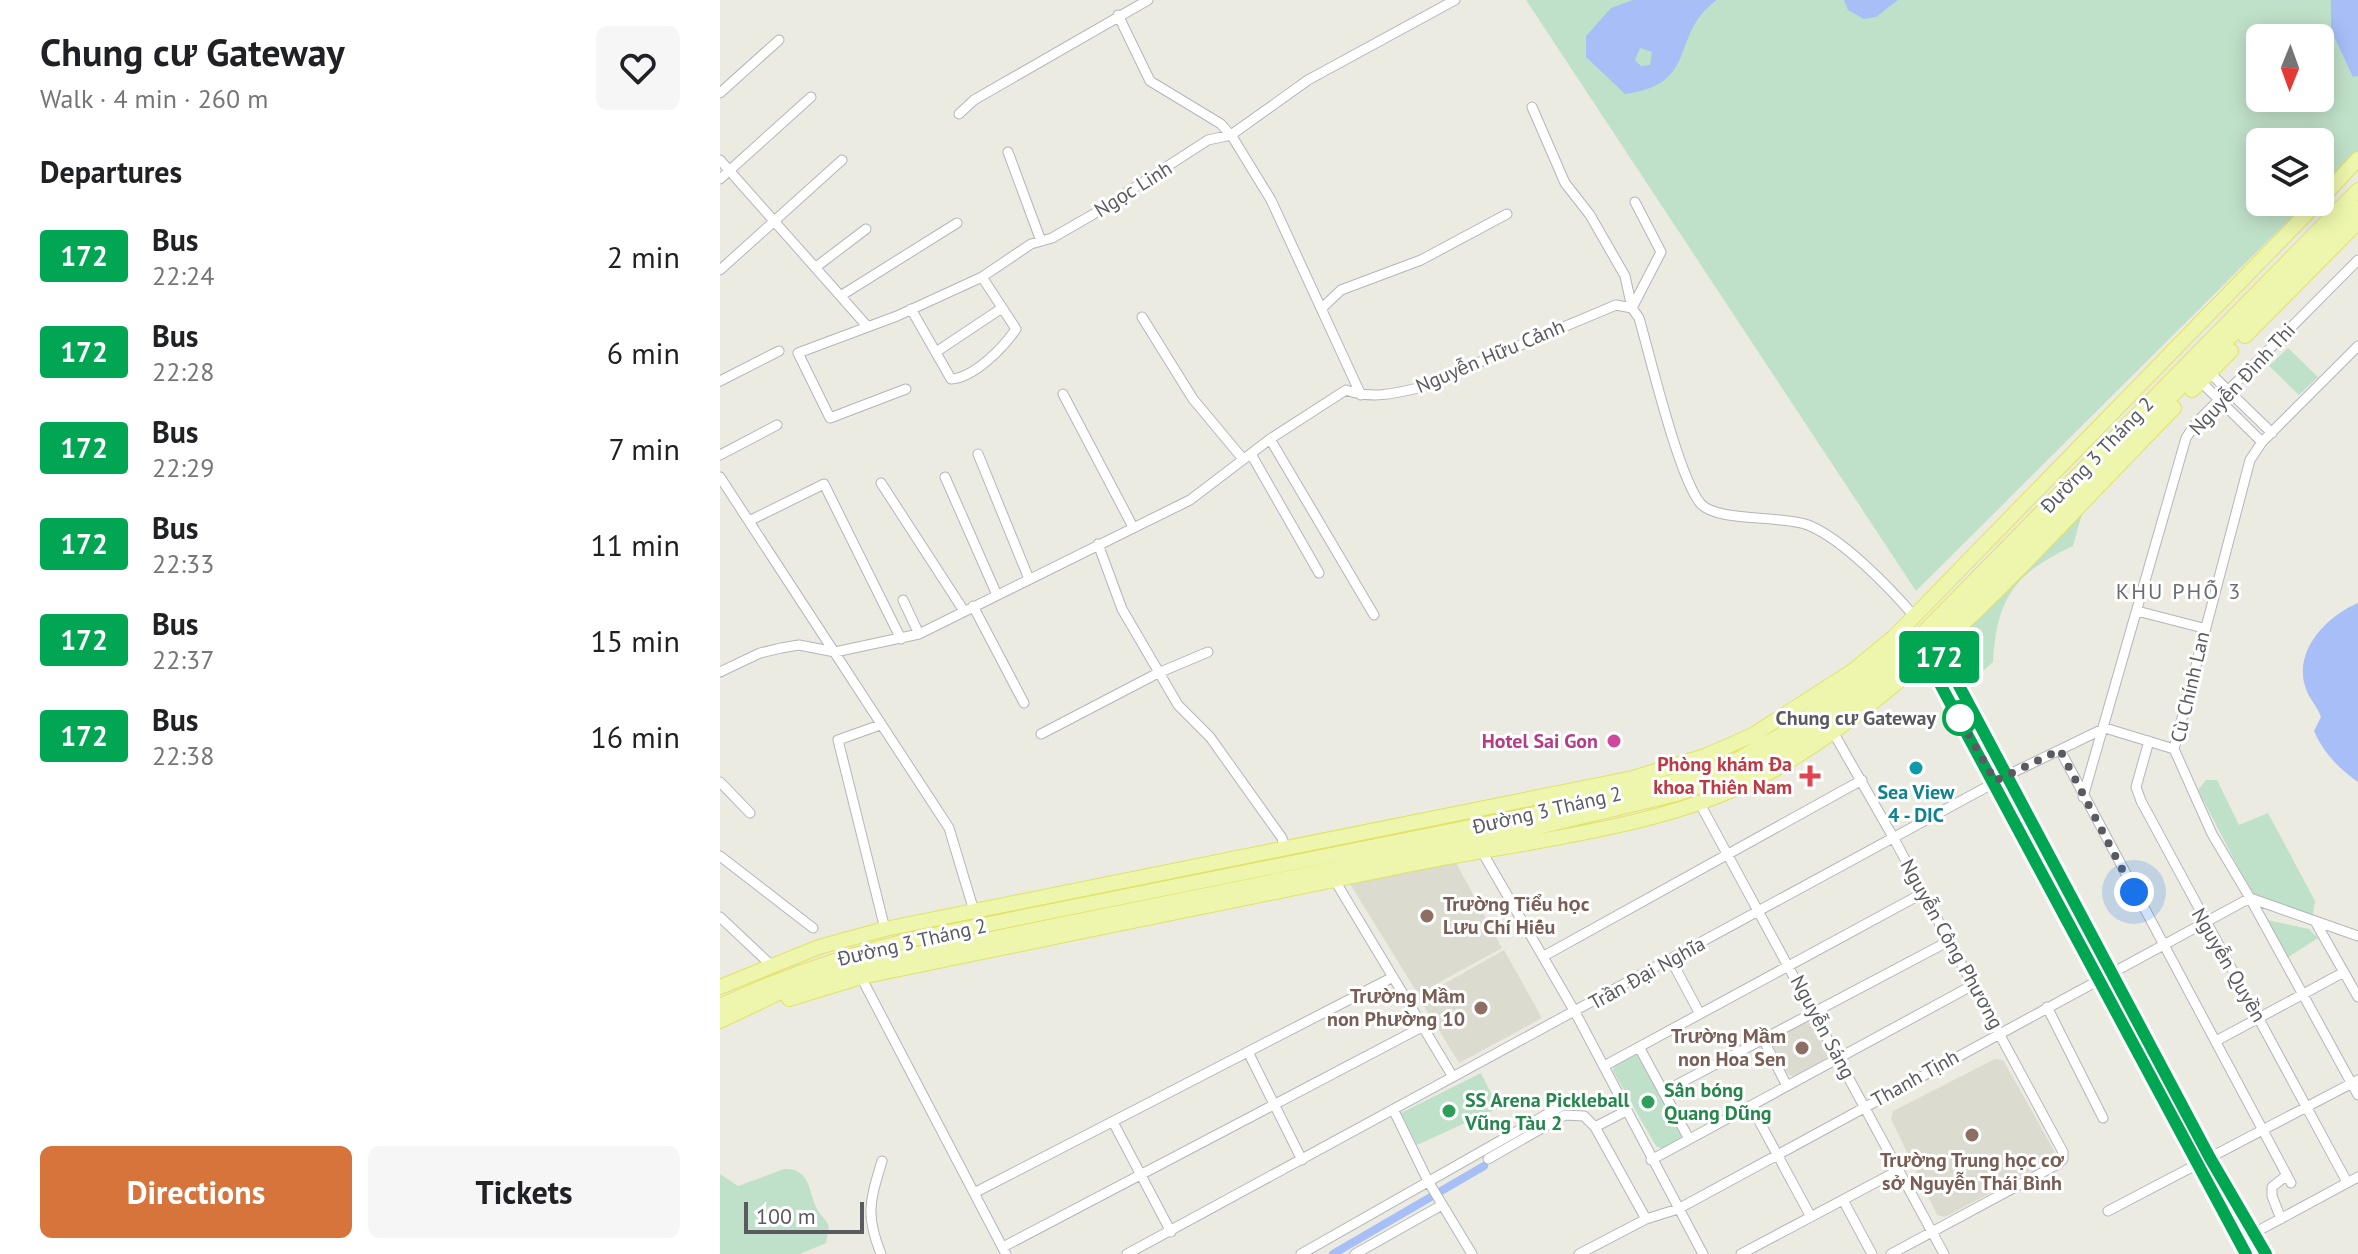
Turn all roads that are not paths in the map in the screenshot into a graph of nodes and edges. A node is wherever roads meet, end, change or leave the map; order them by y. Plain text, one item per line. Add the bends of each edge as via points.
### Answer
1 (1148, 0) edge
2 (1455, 0) edge
3 (1120, 16) junction
4 (779, 40) dead end
5 (720, 93) edge
6 (811, 97) dead end
7 (1532, 107) dead end
8 (959, 114) dead end
9 (1231, 135) junction
10 (1008, 152) dead end
11 (2358, 159) edge
12 (720, 160) edge
13 (842, 160) dead end
14 (729, 171) junction
15 (720, 179) edge
16 (2334, 185) edge
17 (2358, 190) edge
18 (1635, 202) dead end
19 (2358, 208) edge
20 (1507, 214) dead end
21 (2304, 216) edge
22 (776, 221) junction
23 (2358, 222) edge
24 (957, 223) dead end
25 (866, 229) dead end
26 (1041, 241) junction
27 (2358, 260) edge
28 (816, 267) junction
29 (720, 270) edge
30 (982, 277) junction
31 (842, 295) junction
32 (1002, 308) junction
33 (1322, 308) junction
34 (1632, 308) junction
35 (911, 309) junction
36 (1142, 317) dead end
37 (867, 326) junction
38 (2358, 346) edge
39 (779, 351) dead end
40 (936, 352) junction
41 (2201, 373) junction
42 (720, 381) edge
43 (906, 389) dead end
44 (2229, 390) junction
45 (1063, 394) dead end
46 (1361, 395) junction
47 (2220, 399) junction
48 (777, 425) dead end
49 (2272, 433) junction
50 (1270, 439) junction
51 (2262, 442) junction
52 (978, 454) dead end
53 (720, 455) edge
54 (1247, 456) junction
55 (720, 477) edge
56 (945, 477) dead end
57 (881, 483) dead end
58 (749, 521) junction
59 (1133, 527) junction
60 (1098, 544) junction
61 (1319, 573) dead end
62 (1029, 579) junction
63 (997, 595) junction
64 (903, 600) dead end
65 (968, 609) junction
66 (2137, 611) junction
67 (1374, 615) dead end
68 (1915, 617) junction
69 (2203, 628) junction
70 (919, 634) junction
71 (901, 639) junction
72 (1928, 647) junction
73 (835, 652) junction
74 (1208, 652) dead end
75 (720, 672) edge
76 (1158, 673) junction
77 (1853, 678) junction
78 (1024, 703) dead end
79 (880, 725) junction
80 (2105, 728) junction
81 (1833, 732) junction
82 (1041, 734) dead end
83 (2149, 741) junction
84 (2174, 749) junction
85 (2060, 750) junction
86 (2000, 778) junction
87 (1862, 780) junction
88 (720, 782) edge
89 (2083, 797) junction
90 (1699, 802) junction
91 (750, 813) dead end
92 (1893, 837) junction
93 (1480, 845) junction
94 (1285, 849) junction
95 (1316, 851) junction
96 (1730, 854) junction
97 (720, 856) edge
98 (1332, 874) junction
99 (1287, 884) junction
100 (1923, 893) junction
101 (2250, 898) junction
102 (1761, 910) junction
103 (974, 911) junction
104 (720, 917) edge
105 (2203, 921) junction
106 (2316, 923) junction
107 (813, 928) dead end
108 (885, 929) junction
109 (2358, 936) edge
110 (1949, 941) junction
111 (2161, 944) junction
112 (1544, 956) junction
113 (1671, 960) junction
114 (771, 965) junction
115 (1790, 966) junction
116 (2344, 972) junction
117 (2106, 974) junction
118 (861, 977) junction
119 (1393, 977) junction
120 (1973, 985) junction
121 (720, 987) edge
122 (2304, 995) junction
123 (2358, 997) edge
124 (720, 1006) edge
125 (2047, 1007) junction
126 (1575, 1012) junction
127 (1815, 1012) junction
128 (1700, 1014) junction
129 (2259, 1018) junction
130 (720, 1021) edge
131 (1422, 1027) junction
132 (720, 1032) edge
133 (2000, 1032) junction
134 (1763, 1039) junction
135 (2216, 1041) junction
136 (1639, 1047) junction
137 (1248, 1052) junction
138 (1840, 1058) junction
139 (1604, 1066) junction
140 (1453, 1077) junction
141 (2355, 1082) edge
142 (1787, 1086) junction
143 (1663, 1092) junction
144 (2358, 1095) edge
145 (1572, 1100) dead end
146 (1274, 1105) junction
147 (1866, 1105) junction
148 (1751, 1106) junction
149 (2306, 1108) junction
150 (1394, 1111) junction
151 (1626, 1111) junction
152 (2103, 1118) dead end
153 (1113, 1122) junction
154 (1595, 1127) junction
155 (2262, 1128) junction
156 (1689, 1139) junction
157 (1778, 1153) junction
158 (1488, 1159) dead end
159 (1302, 1160) junction
160 (1651, 1160) junction
161 (882, 1161) dead end
162 (2198, 1163) junction
163 (1899, 1170) junction
164 (1141, 1175) junction
165 (2358, 1177) edge
166 (2347, 1182) junction
167 (1430, 1184) junction
168 (974, 1193) junction
169 (1843, 1200) junction
170 (1441, 1204) junction
171 (1678, 1209) junction
172 (2108, 1211) dead end
173 (1811, 1217) junction
174 (1646, 1219) junction
175 (2281, 1219) junction
176 (1932, 1231) junction
177 (1171, 1232) junction
178 (2254, 1233) joint
179 (1005, 1251) edge
180 (1745, 1253) edge
181 (881, 1254) edge
182 (1127, 1254) edge
183 (1301, 1254) edge
184 (1355, 1254) edge
185 (1472, 1254) edge
186 (1579, 1254) edge
187 (1703, 1254) edge
188 (1872, 1254) edge
189 (1891, 1254) edge
190 (1944, 1254) edge
191 (2246, 1254) edge
192 (2266, 1254) edge

1 - 3 street
2 - 9 street, Ngọc Linh via 1308,80
3 - 8 street via 974,100
3 - 9 street via 1150,81
4 - 5 street
6 - 14 street
7 - 34 street via 1565,183 1625,276
9 - 26 street, Ngọc Linh via 1208,140 1092,215
9 - 33 street via 1271,200
10 - 26 street
11 - 16 main road, Đường 3 Tháng 2
12 - 14 street
13 - 22 street
14 - 15 street
14 - 22 street
17 - 72 main road, Đường 3 Tháng 2
18 - 34 street via 1661,252
19 - 41 main road, Đường 3 Tháng 2
20 - 33 street via 1421,260 1341,290
21 - 68 main road, Đường 3 Tháng 2
22 - 28 street
22 - 29 street
23 - 41 main road, Đường 3 Tháng 2
24 - 31 street
25 - 28 street
26 - 30 street, Ngọc Linh
27 - 44 street, Nguyễn Đình Thi
28 - 31 street
30 - 32 street
30 - 35 street, Ngọc Linh
31 - 37 street
32 - 40 street
32 - 40 street via 1016,329 962,378 951,379
33 - 46 street
34 - 46 street, Nguyễn Hữu Cảnh via 1616,305 1599,311 1418,388
34 - 68 street via 1683,468 1701,505 1716,513 1780,519 1824,533
35 - 37 street, Ngọc Linh
35 - 40 street
36 - 54 street via 1193,399
37 - 43 street, Ngọc Linh via 798,353 830,418
38 - 49 street, Cù Chính Lan
39 - 42 street
41 - 44 street
41 - 47 street
41 - 72 main road, Đường 3 Tháng 2
44 - 47 street, Nguyễn Đình Thi
44 - 49 street
45 - 59 street
46 - 50 street, Nguyễn Hữu Cảnh via 1346,390
47 - 51 street
47 - 66 street, Nguyễn Đình Thi via 2196,423 2181,449
48 - 53 street
49 - 51 street, Cù Chính Lan
50 - 54 street, Nguyễn Hữu Cảnh
50 - 67 street
51 - 69 street, Cù Chính Lan via 2246,470
52 - 62 street
54 - 59 street, Nguyễn Hữu Cảnh via 1190,500
54 - 61 street
55 - 58 street
56 - 63 street
57 - 65 street
58 - 71 street via 824,484
58 - 73 street
59 - 60 street, Nguyễn Hữu Cảnh
60 - 62 street, Nguyễn Hữu Cảnh
60 - 76 street via 1122,609
62 - 63 street, Nguyễn Hữu Cảnh
63 - 65 street, Nguyễn Hữu Cảnh
64 - 70 street
65 - 70 street, Nguyễn Hữu Cảnh
65 - 78 street
66 - 69 street
66 - 80 street, Nguyễn Đình Thi
68 - 72 main road
68 - 77 main road, Đường 3 Tháng 2
69 - 84 street, Cù Chính Lan
70 - 71 street, Nguyễn Hữu Cảnh
71 - 73 street, Nguyễn Hữu Cảnh
72 - 77 main road, Đường 3 Tháng 2
72 - 81 main road, Đường 3 Tháng 2
72 - 86 main road via 1943,657
72 - 93 main road, Đường 3 Tháng 2 via 1799,741 1741,772
73 - 75 street, Nguyễn Hữu Cảnh via 799,645 781,648
73 - 79 street
74 - 76 street
76 - 82 street
76 - 94 street via 1178,705 1210,737
77 - 95 main road, Đường 3 Tháng 2 via 1752,743 1633,778
79 - 103 street via 949,828
79 - 108 street via 838,740
80 - 83 street
80 - 85 street, Trần Đại Nghĩa
80 - 89 street, Nguyễn Đình Thi
81 - 87 street, Nguyễn Công Phương
81 - 90 main road, Đường 3 Tháng 2 via 1778,767
83 - 84 street
83 - 105 street, Nguyễn Quyền via 2136,787
84 - 101 street, Cù Chính Lan via 2212,834
85 - 86 street, Trần Đại Nghĩa
85 - 89 street
86 - 92 street, Trần Đại Nghĩa
86 - 117 main road
87 - 92 street, Nguyễn Công Phương
87 - 96 street
88 - 91 street
89 - 111 street
90 - 93 main road, Đường 3 Tháng 2 via 1567,836
90 - 96 street, Nguyễn Sáng
92 - 100 street, Nguyễn Công Phương
92 - 102 street, Trần Đại Nghĩa
93 - 98 main road, Đường 3 Tháng 2
93 - 112 street
94 - 95 main road, Đường 3 Tháng 2
94 - 103 main road, Đường 3 Tháng 2
95 - 124 main road, Đường 3 Tháng 2 via 847,955
96 - 102 street, Nguyễn Sáng
96 - 112 street
97 - 107 street
98 - 99 main road, Đường 3 Tháng 2
98 - 119 street
99 - 118 main road, Đường 3 Tháng 2
99 - 130 main road, Đường 3 Tháng 2 via 848,968
100 - 110 street, Nguyễn Công Phương
100 - 115 street
101 - 105 street, Thanh Tịnh
101 - 106 street
101 - 122 street, Cù Chính Lan
102 - 113 street, Trần Đại Nghĩa
102 - 115 street, Nguyễn Sáng
103 - 108 main road, Đường 3 Tháng 2
104 - 114 street
105 - 111 street, Thanh Tịnh
105 - 129 street, Nguyễn Quyền
106 - 109 street
106 - 116 street
108 - 114 main road, Đường 3 Tháng 2
110 - 120 street, Nguyễn Công Phương
110 - 127 street
111 - 117 street, Thanh Tịnh
111 - 135 street
112 - 126 street
113 - 126 street, Trần Đại Nghĩa
113 - 128 street
114 - 121 main road, Đường 3 Tháng 2
115 - 127 street, Nguyễn Sáng
115 - 128 street
116 - 122 street
116 - 123 street
117 - 125 street, Thanh Tịnh
117 - 162 main road
118 - 132 main road, Đường 3 Tháng 2 via 781,1002
118 - 168 street
119 - 131 street
119 - 137 street
120 - 133 street, Nguyễn Công Phương
120 - 138 street
122 - 129 street
122 - 141 street, Cù Chính Lan
125 - 133 street, Thanh Tịnh
125 - 152 street
126 - 139 street
126 - 140 street, Trần Đại Nghĩa
127 - 134 street
127 - 138 street, Nguyễn Sáng
128 - 136 street
129 - 135 street
129 - 149 street, Nguyễn Quyền
131 - 140 street
131 - 146 street
133 - 147 street, Thanh Tịnh
133 - 176 street, Nguyễn Công Phương via 2063,1159
134 - 142 street
134 - 143 street
135 - 155 street
136 - 139 street
136 - 143 street
137 - 146 street
137 - 153 street
138 - 142 street
138 - 147 street, Nguyễn Sáng
139 - 151 street
140 - 150 street, Trần Đại Nghĩa
141 - 144 street, Cù Chính Lan
141 - 149 street
142 - 148 street
143 - 156 street
145 - 167 street
146 - 159 street
146 - 164 street
147 - 157 street, Thanh Tịnh
147 - 163 street, Nguyễn Sáng
148 - 156 street
148 - 157 street
149 - 155 street
149 - 166 street, Nguyễn Quyền
150 - 159 street, Trần Đại Nghĩa
150 - 167 street
151 - 154 street
151 - 160 street
153 - 164 street
153 - 168 street
154 - 158 street via 1584,1116 1565,1115
154 - 174 street
155 - 162 street
155 - 175 street via 2289,1179 2272,1187
156 - 160 street
157 - 171 street, Thanh Tịnh
157 - 173 street
159 - 177 street, Trần Đại Nghĩa
160 - 171 street
161 - 181 street via 869,1204 870,1227
162 - 172 street
162 - 191 main road
163 - 169 street
163 - 176 street, Nguyễn Sáng
164 - 177 street
164 - 179 street
165 - 166 street
166 - 175 street
167 - 170 street
167 - 183 street
168 - 179 street
169 - 173 street
169 - 188 street
170 - 184 street
170 - 185 street
171 - 174 street, Thanh Tịnh
171 - 187 street
173 - 180 street
174 - 186 street, Thanh Tịnh
175 - 178 street
176 - 189 street
176 - 190 street, Nguyễn Sáng
177 - 182 street, Trần Đại Nghĩa
178 - 192 main road

